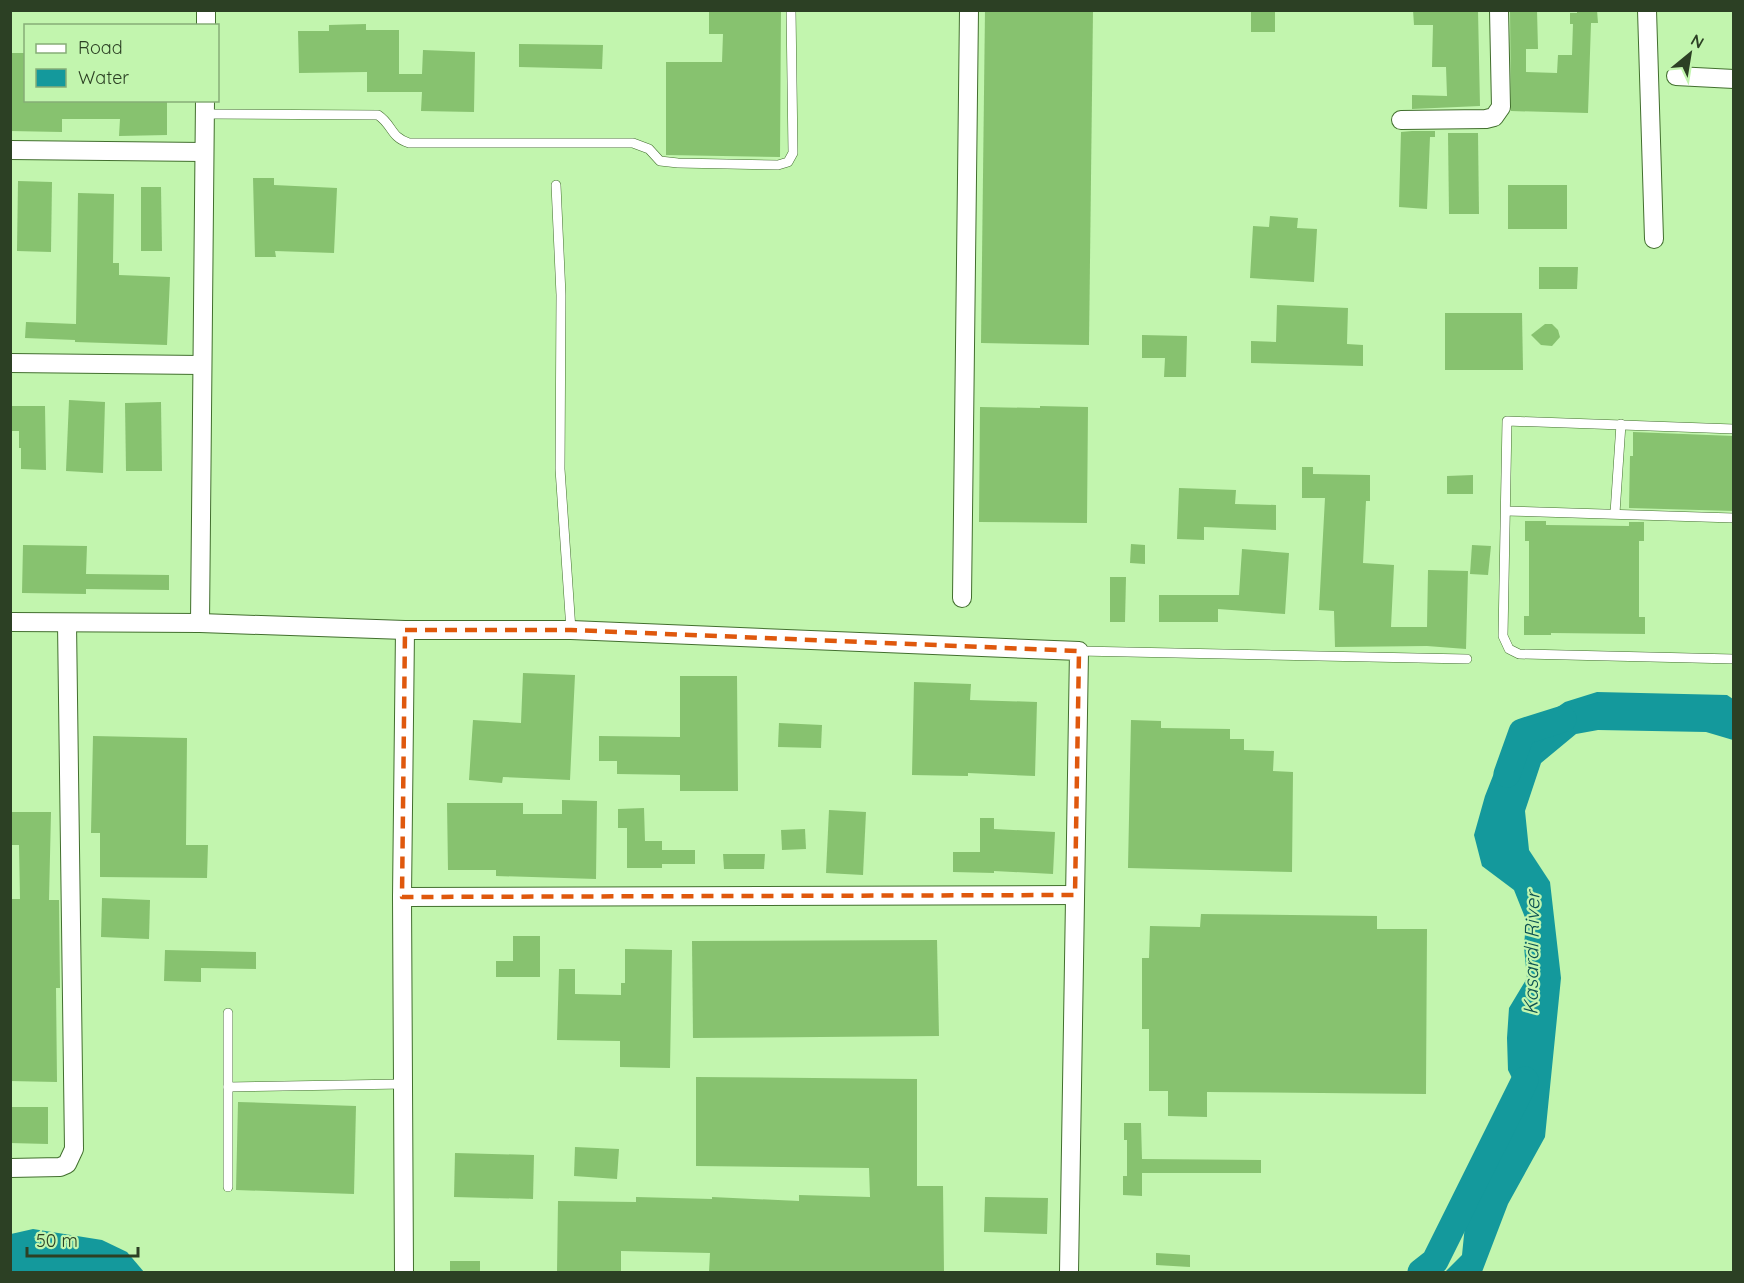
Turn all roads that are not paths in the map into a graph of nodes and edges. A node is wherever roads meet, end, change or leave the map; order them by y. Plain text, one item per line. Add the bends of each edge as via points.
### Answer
1 (791, 10) edge
2 (969, 10) edge
3 (1499, 10) edge
4 (1647, 10) edge
5 (1676, 76) dead end
6 (1734, 79) edge
7 (205, 107) edge
8 (1401, 120) dead end
9 (10, 150) edge
10 (204, 152) junction
11 (556, 185) dead end
12 (1654, 239) dead end
13 (10, 363) edge
14 (202, 365) junction
15 (1621, 424) junction
16 (1734, 429) edge
17 (1506, 511) junction
18 (1615, 513) junction
19 (1734, 518) edge
20 (962, 598) dead end
21 (10, 622) edge
22 (68, 623) junction
23 (200, 623) junction
24 (405, 630) junction
25 (571, 630) junction
26 (1079, 651) junction
27 (1467, 659) dead end
28 (1734, 659) edge
29 (1075, 895) junction
30 (402, 897) junction
31 (228, 1012) dead end
32 (403, 1084) junction
33 (228, 1087) junction
34 (10, 1168) edge
35 (228, 1187) dead end
36 (404, 1272) edge
37 (1069, 1272) edge

1 - 7 lane via 793,153 788,162 778,165 660,161 649,149 633,142 409,143 399,140 378,115
2 - 20 street
3 - 8 street via 1501,107 1494,117
4 - 12 street
5 - 6 street
7 - 10 street
9 - 10 street
10 - 14 street
11 - 25 lane via 561,295 560,469
13 - 14 street
14 - 23 street
15 - 16 lane
15 - 17 lane via 1507,421
15 - 18 lane
17 - 18 lane
17 - 28 lane via 1503,636 1509,649 1519,654
18 - 19 lane
21 - 22 street
22 - 23 street
22 - 34 street via 74,1149 67,1164 60,1167
23 - 24 street
24 - 25 street
24 - 30 street
25 - 26 street
26 - 27 lane
26 - 29 street
29 - 30 street
29 - 37 street
30 - 32 street
31 - 33 lane
32 - 33 lane
32 - 36 street
33 - 35 lane

